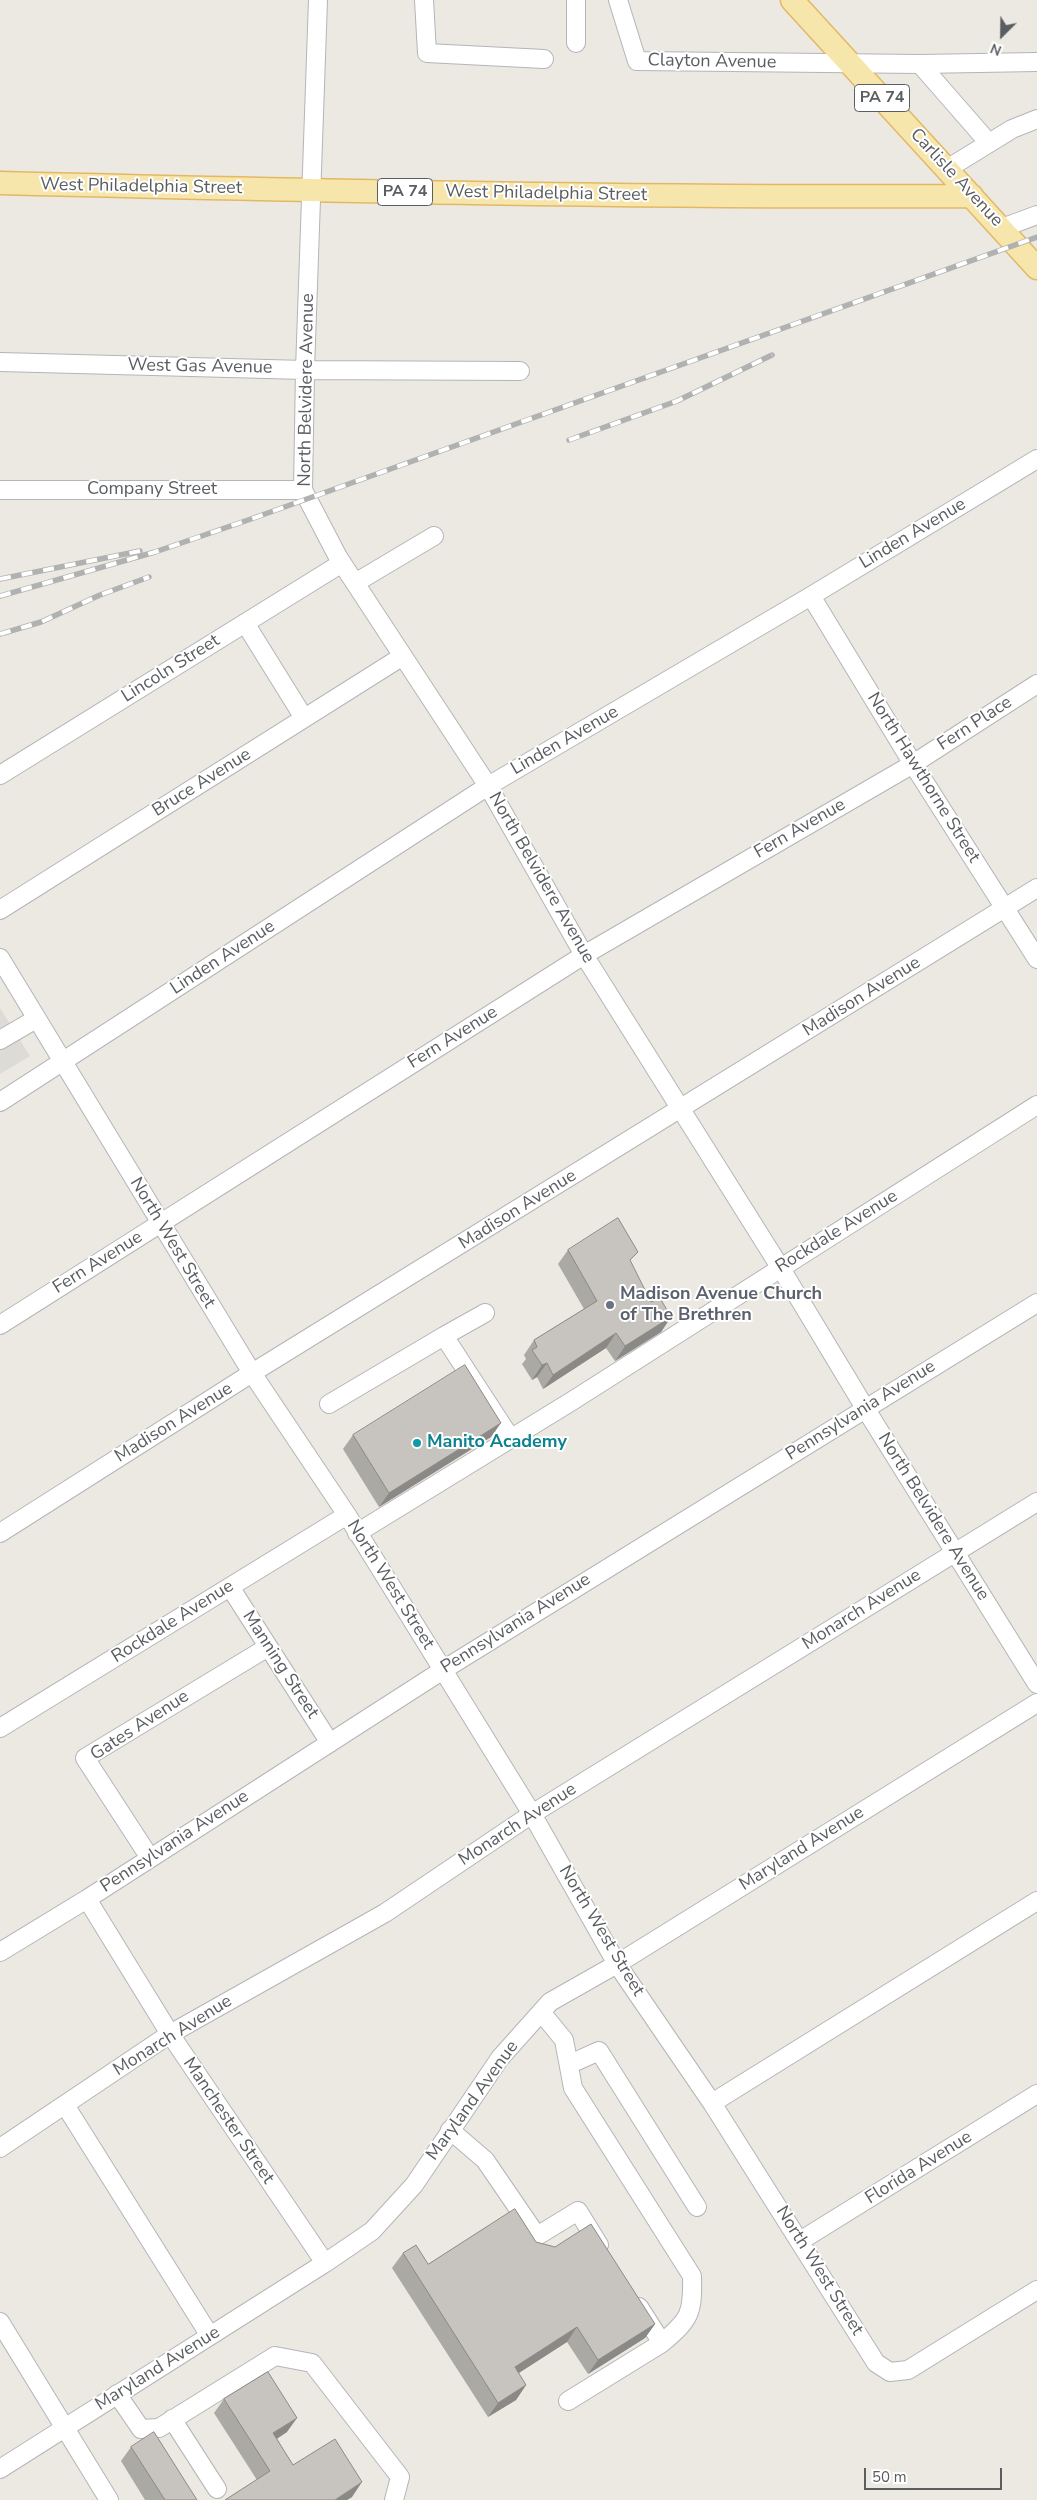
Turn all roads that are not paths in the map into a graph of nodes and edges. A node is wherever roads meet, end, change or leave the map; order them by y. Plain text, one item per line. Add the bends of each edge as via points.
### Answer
1 (318, 0) edge
2 (424, 0) edge
3 (576, 0) edge
4 (618, 0) edge
5 (792, 0) edge
6 (576, 43) dead end
7 (544, 60) dead end
8 (1037, 62) edge
9 (851, 64) junction
10 (920, 64) junction
11 (1037, 119) edge
12 (988, 142) junction
13 (947, 169) junction
14 (0, 183) edge
15 (313, 191) junction
16 (972, 196) junction
17 (1037, 215) edge
18 (1002, 228) junction
19 (1037, 268) edge
20 (0, 362) edge
21 (305, 370) junction
22 (520, 371) dead end
23 (1037, 459) edge
24 (0, 490) edge
25 (303, 490) junction
26 (434, 536) dead end
27 (342, 563) junction
28 (355, 583) junction
29 (811, 596) junction
30 (245, 623) junction
31 (403, 656) junction
32 (1037, 684) edge
33 (304, 718) junction
34 (913, 764) junction
35 (0, 774) edge
36 (488, 786) junction
37 (1037, 888) edge
38 (1004, 908) junction
39 (0, 910) edge
40 (584, 955) junction
41 (0, 958) edge
42 (1037, 959) edge
43 (5, 976) edge
44 (36, 1019) junction
45 (0, 1040) edge
46 (62, 1063) junction
47 (0, 1102) edge
48 (1037, 1105) edge
49 (680, 1110) junction
50 (159, 1224) junction
51 (780, 1267) junction
52 (1037, 1303) edge
53 (485, 1313) dead end
54 (0, 1325) edge
55 (444, 1336) junction
56 (252, 1374) junction
57 (329, 1404) dead end
58 (865, 1408) junction
59 (511, 1439) junction
60 (1037, 1502) edge
61 (347, 1515) junction
62 (0, 1533) edge
63 (357, 1533) junction
64 (955, 1552) junction
65 (230, 1587) junction
66 (268, 1647) junction
67 (443, 1670) junction
68 (1037, 1684) edge
69 (1037, 1703) edge
70 (0, 1728) edge
71 (330, 1743) junction
72 (532, 1814) junction
73 (150, 1858) junction
74 (87, 1899) junction
75 (1037, 1900) edge
76 (0, 1952) edge
77 (617, 1964) junction
78 (542, 2012) junction
79 (170, 2034) junction
80 (570, 2064) junction
81 (1037, 2094) edge
82 (712, 2103) junction
83 (65, 2105) junction
84 (450, 2130) junction
85 (0, 2148) edge
86 (697, 2208) dead end
87 (800, 2241) junction
88 (607, 2258) edge
89 (325, 2263) junction
90 (1037, 2290) edge
91 (630, 2293) edge
92 (0, 2322) edge
93 (210, 2336) junction
94 (662, 2343) junction
95 (117, 2394) junction
96 (568, 2401) dead end
97 (172, 2420) junction
98 (66, 2427) junction
99 (0, 2469) edge
100 (217, 2489) dead end
101 (109, 2500) edge
102 (394, 2500) edge

1 - 15 street, North Belvidere Avenue
2 - 7 street via 428,53
3 - 6 street
4 - 9 street, Clayton Avenue via 637,61
5 - 9 main road, Carlisle Avenue / PA 74
8 - 10 street
9 - 10 street
9 - 13 main road, Carlisle Avenue / PA 74
10 - 12 street
11 - 12 street
12 - 13 street
13 - 16 main road, Carlisle Avenue / PA 74
14 - 15 main road, West Philadelphia Street / PA 74
15 - 16 main road, West Philadelphia Street / PA 74
15 - 21 street, North Belvidere Avenue
16 - 18 main road, Carlisle Avenue / PA 74
17 - 18 street
18 - 19 main road, Carlisle Avenue / PA 74
20 - 21 street, West Gas Avenue
21 - 22 street, West Gas Avenue
21 - 25 street, North Belvidere Avenue
23 - 29 street, Linden Avenue
24 - 25 street, Company Street
25 - 27 street, North Belvidere Avenue
26 - 28 street
27 - 28 street, North Belvidere Avenue
27 - 30 street, Lincoln Street
28 - 31 street, North Belvidere Avenue
29 - 34 street, North Hawthorne Street
29 - 36 street, Linden Avenue
30 - 33 street
30 - 35 street, Lincoln Street
31 - 33 street, Bruce Avenue
31 - 36 street, North Belvidere Avenue
32 - 34 street, Fern Place
33 - 39 street, Bruce Avenue
34 - 38 street, North Hawthorne Street
34 - 40 street, Fern Avenue
36 - 40 street, North Belvidere Avenue
36 - 46 street, Linden Avenue
37 - 38 street, Madison Avenue
38 - 42 street, North Hawthorne Street
38 - 49 street, Madison Avenue
40 - 49 street, North Belvidere Avenue
40 - 50 street, Fern Avenue
41 - 43 street, North West Street
43 - 44 street, North West Street
44 - 45 street
44 - 46 street, North West Street
46 - 47 street, Linden Avenue
46 - 50 street, North West Street
48 - 51 street, Rockdale Avenue
49 - 51 street, North Belvidere Avenue
49 - 56 street, Madison Avenue
50 - 54 street, Fern Avenue
50 - 56 street, North West Street
51 - 58 street, North Belvidere Avenue
51 - 59 street, Rockdale Avenue
52 - 58 street, Pennsylvania Avenue
53 - 55 street
55 - 57 street
55 - 59 street
56 - 61 street, North West Street
56 - 62 street, Madison Avenue
58 - 64 street, North Belvidere Avenue
58 - 67 street, Pennsylvania Avenue
59 - 63 street, Rockdale Avenue
60 - 64 street, Monarch Avenue
61 - 63 street, North West Street
61 - 65 street, Rockdale Avenue
63 - 67 street, North West Street
64 - 68 street, North Belvidere Avenue
64 - 72 street, Monarch Avenue
65 - 66 street, Manning Street
65 - 70 street, Rockdale Avenue
66 - 71 street, Manning Street
66 - 73 street, Gates Avenue via 85,1758
67 - 71 street, Pennsylvania Avenue
67 - 72 street, North West Street
69 - 77 street, Maryland Avenue
71 - 73 street, Pennsylvania Avenue
72 - 77 street, North West Street
72 - 79 street, Monarch Avenue via 385,1912
73 - 74 street, Pennsylvania Avenue
74 - 76 street, Pennsylvania Avenue
74 - 79 street, Manchester Street
75 - 82 street
77 - 78 street, Maryland Avenue via 550,2002
77 - 82 street, North West Street
78 - 80 street via 564,2040
78 - 84 street, Maryland Avenue via 500,2058
79 - 83 street, Monarch Avenue
79 - 89 street, Manchester Street
80 - 86 street via 599,2051
80 - 94 street via 573,2088 692,2276 693,2304 684,2324
81 - 87 street, Florida Avenue
82 - 87 street, North West Street
83 - 85 street, Monarch Avenue
83 - 93 street
84 - 88 street via 485,2160 537,2236 578,2211
84 - 89 street, Maryland Avenue via 414,2185 372,2231
87 - 90 street, North West Street via 876,2364 890,2372 908,2370
89 - 93 street, Maryland Avenue
91 - 94 street
92 - 98 street
93 - 95 street, Maryland Avenue
94 - 96 street
95 - 97 street via 141,2429 159,2428
95 - 98 street, Maryland Avenue
97 - 100 street
97 - 102 street via 276,2356 312,2364 400,2477
98 - 99 street, Maryland Avenue
98 - 101 street

